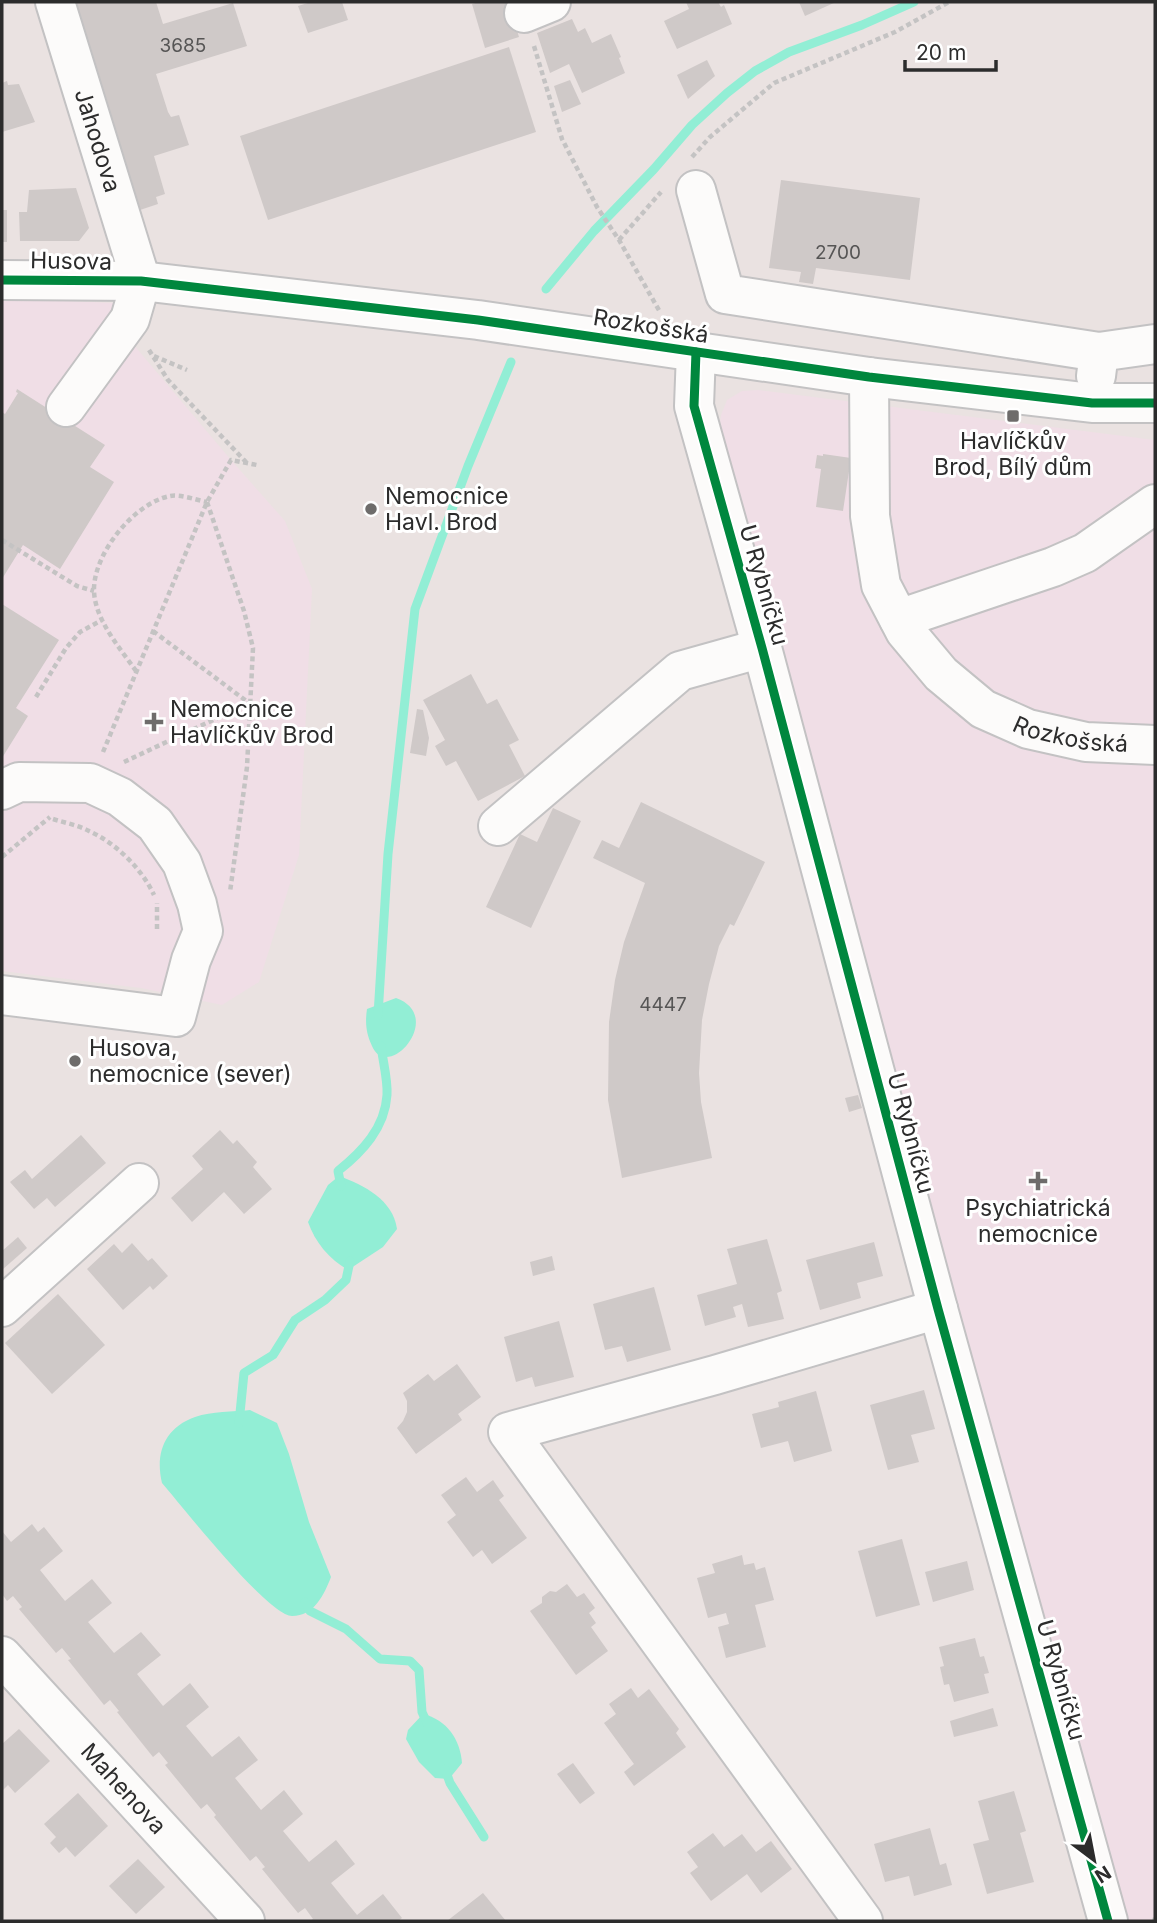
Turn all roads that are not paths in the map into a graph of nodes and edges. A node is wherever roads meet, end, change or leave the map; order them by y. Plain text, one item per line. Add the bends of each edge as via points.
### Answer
1 (55, 2) edge
2 (683, 180) road end
3 (2, 279) edge
4 (141, 281) junction
5 (1155, 344) edge
6 (678, 349) junction
7 (1100, 352) junction
8 (869, 377) junction
9 (1093, 403) junction
10 (1155, 403) edge
11 (66, 407) dead end
12 (1155, 504) edge
13 (899, 619) junction
14 (762, 648) junction
15 (1155, 745) edge
16 (2, 790) edge
17 (498, 826) dead end
18 (2, 995) edge
19 (139, 1183) dead end
20 (2, 1307) edge
21 (938, 1308) junction
22 (2, 1656) edge
23 (245, 1921) edge
24 (863, 1921) edge
25 (1108, 1921) edge

1 - 4 street, Jahodova
2 - 7 street via 725,295
3 - 4 street, Husova
4 - 6 street, Rozkošská via 478,320
4 - 11 street via 130,319
5 - 7 street
6 - 8 street, Rozkošská
6 - 14 street, U Rybníčku
7 - 9 street
8 - 9 street, Rozkošská
8 - 13 street, Rozkošská via 870,516 881,585
9 - 10 street, Rozkošská
12 - 13 street via 1084,552 1053,567
13 - 15 street, Rozkošská via 941,674 983,709 1028,729 1086,742
14 - 17 street, U Rybníčku via 680,671
14 - 21 street, U Rybníčku
16 - 18 street via 19,782 90,783 120,797 155,824 182,863 202,931 176,1017
19 - 20 street
21 - 24 street via 508,1432
21 - 25 street, U Rybníčku
22 - 23 street, Mahenova

